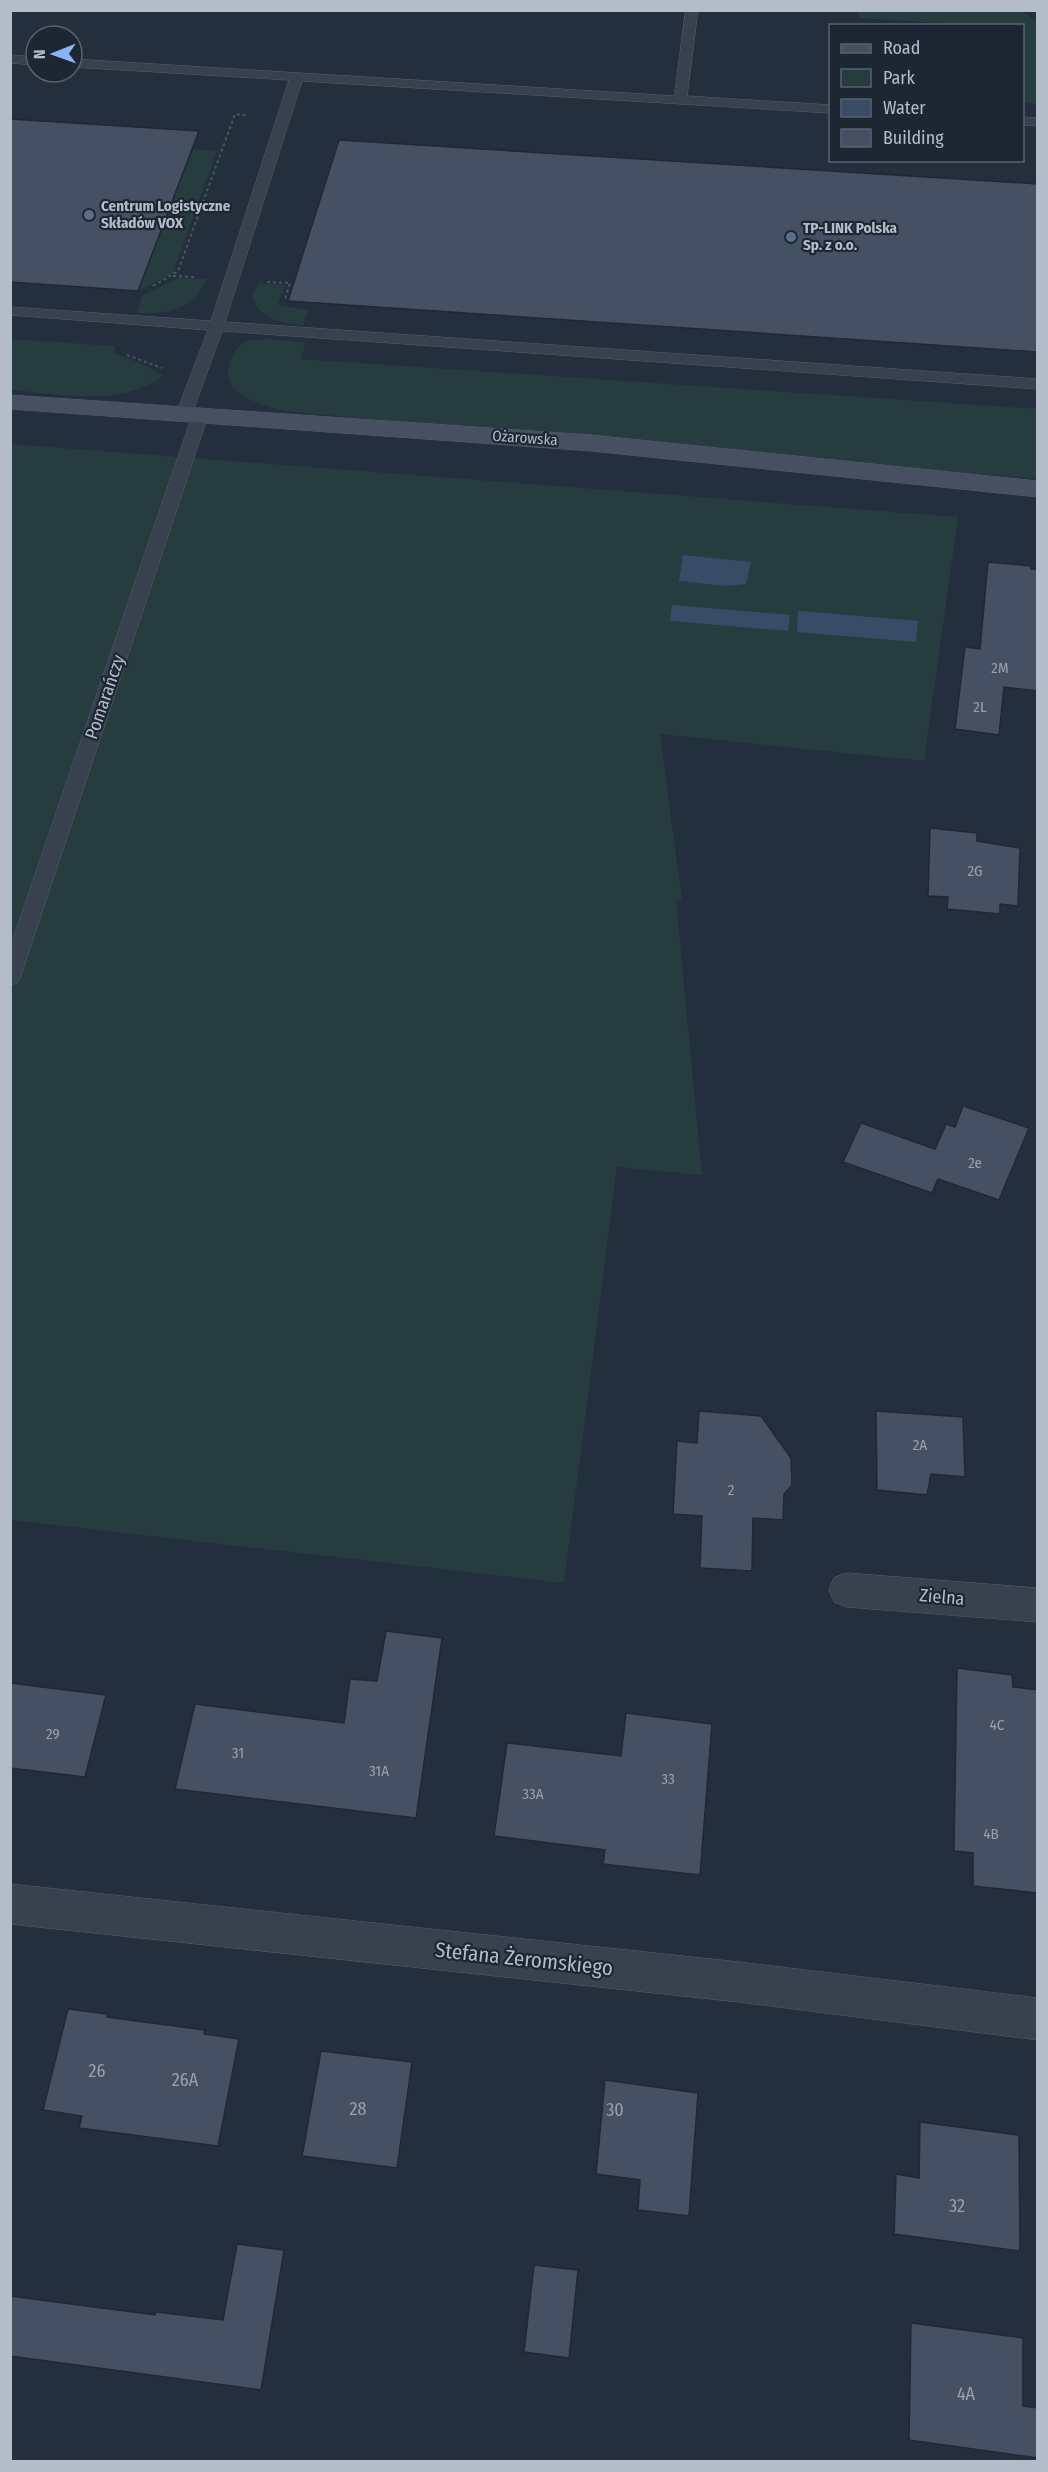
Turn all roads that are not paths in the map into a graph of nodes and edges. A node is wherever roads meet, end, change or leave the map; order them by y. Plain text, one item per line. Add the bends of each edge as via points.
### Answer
1 (692, 10) edge
2 (84, 64) edge
3 (296, 78) junction
4 (680, 100) junction
5 (829, 109) edge
6 (10, 311) edge
7 (217, 325) junction
8 (1038, 384) edge
9 (10, 402) edge
10 (192, 415) junction
11 (1038, 489) edge
12 (10, 978) edge
13 (848, 1590) dead end
14 (1038, 1605) edge
15 (10, 1904) edge
16 (1038, 2019) edge

1 - 4 lane
2 - 3 lane
3 - 4 lane
3 - 7 lane, Pomarańczy
4 - 5 lane
6 - 7 lane
7 - 8 lane
7 - 10 lane, Pomarańczy via 198,377
9 - 10 main road, Ożarowska
10 - 11 main road, Ożarowska via 591,443
10 - 12 lane, Pomarańczy
13 - 14 street, Zielna
15 - 16 street, Stefana Żeromskiego via 727,1980

